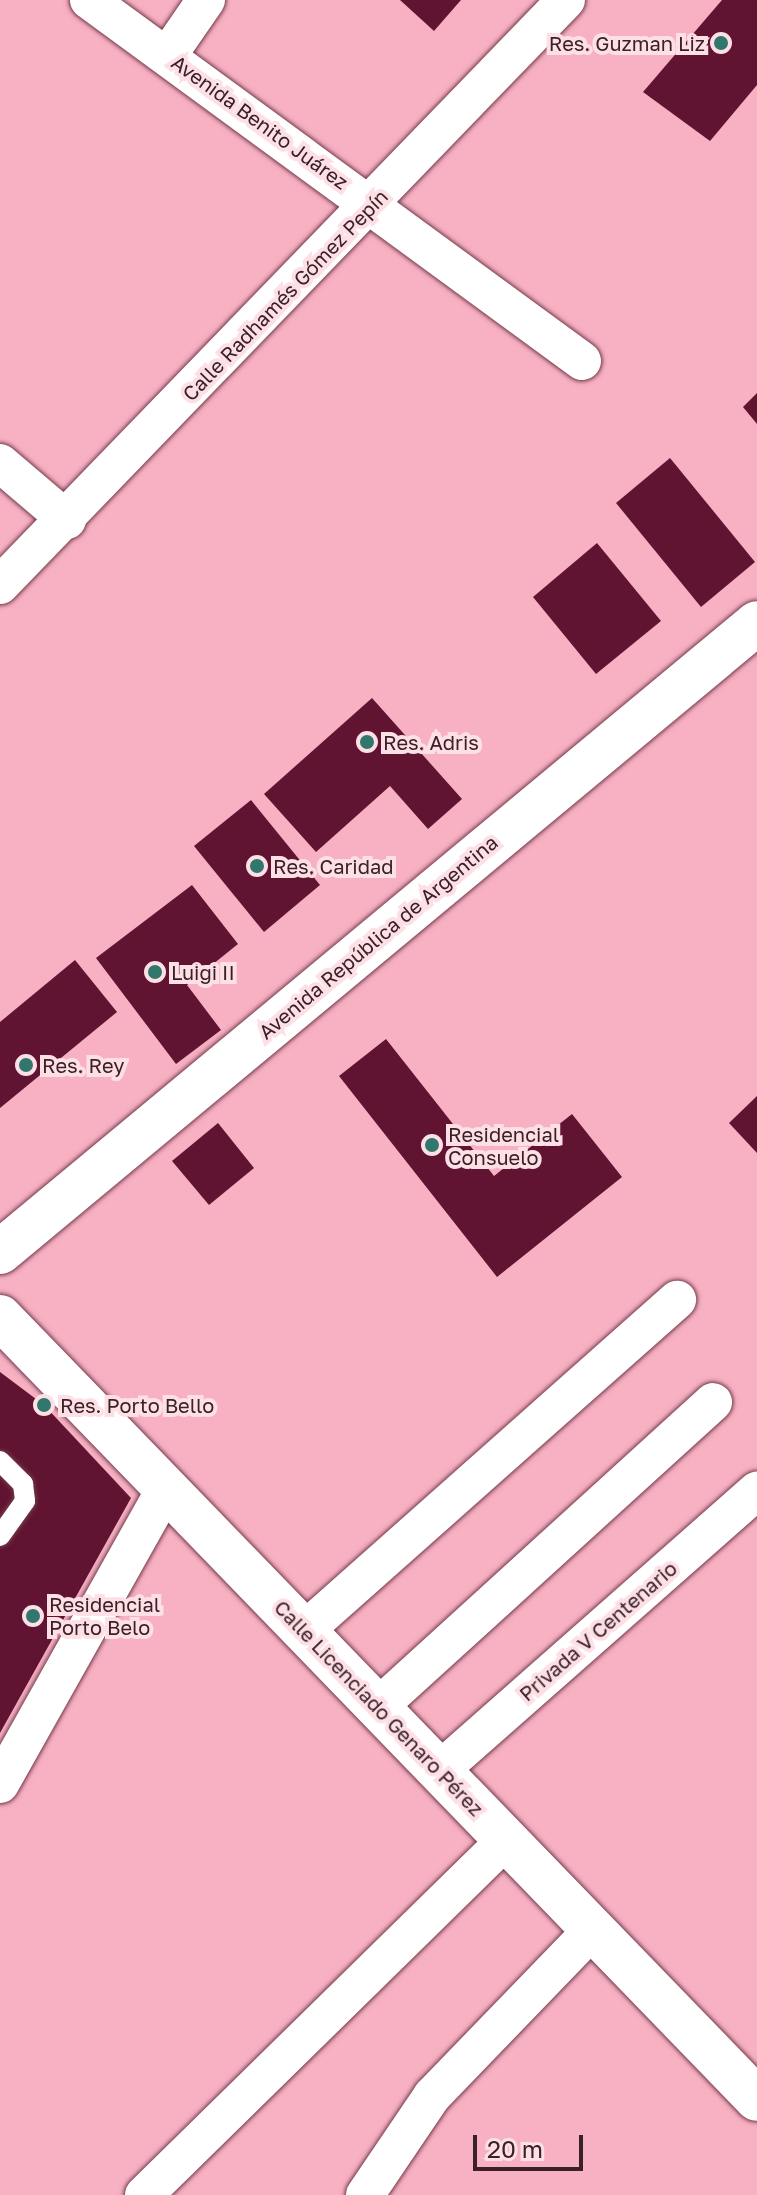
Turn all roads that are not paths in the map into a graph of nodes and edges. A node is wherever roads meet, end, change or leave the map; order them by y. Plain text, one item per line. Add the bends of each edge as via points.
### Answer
1 (89, 0) edge
2 (206, 0) edge
3 (566, 0) edge
4 (168, 55) junction
5 (373, 204) junction
6 (582, 361) dead end
7 (0, 463) edge
8 (67, 520) junction
9 (0, 585) edge
10 (757, 623) edge
11 (0, 1252) edge
12 (677, 1300) dead end
13 (0, 1317) edge
14 (713, 1402) dead end
15 (0, 1461) edge
16 (166, 1488) junction
17 (757, 1491) edge
18 (0, 1536) edge
19 (304, 1631) junction
20 (378, 1707) junction
21 (439, 1771) junction
22 (0, 1784) edge
23 (506, 1840) junction
24 (593, 1929) junction
25 (757, 2099) edge
26 (144, 2195) edge
27 (365, 2195) edge

1 - 4 street, Avenida Benito Juárez
2 - 4 street
3 - 5 street, Calle Radhamés Gómez Pepín
4 - 5 street, Avenida Benito Juárez
5 - 6 street, Avenida Benito Juárez
5 - 8 street, Calle Radhamés Gómez Pepín
7 - 8 street
8 - 9 street, Calle Radhamés Gómez Pepín
10 - 11 main road, Avenida República de Argentina
12 - 19 street
13 - 16 main road, Calle Licenciado Genaro Pérez
14 - 20 street
15 - 18 lane via 23,1484 25,1501
16 - 19 main road, Calle Licenciado Genaro Pérez
16 - 22 street
17 - 21 street, Privada V Centenario
19 - 20 main road, Calle Licenciado Genaro Pérez
20 - 21 main road, Calle Licenciado Genaro Pérez
21 - 23 main road, Calle Licenciado Genaro Pérez
23 - 24 main road, Calle Licenciado Genaro Pérez
23 - 26 street
24 - 25 main road, Calle Licenciado Genaro Pérez
24 - 27 street via 432,2096

